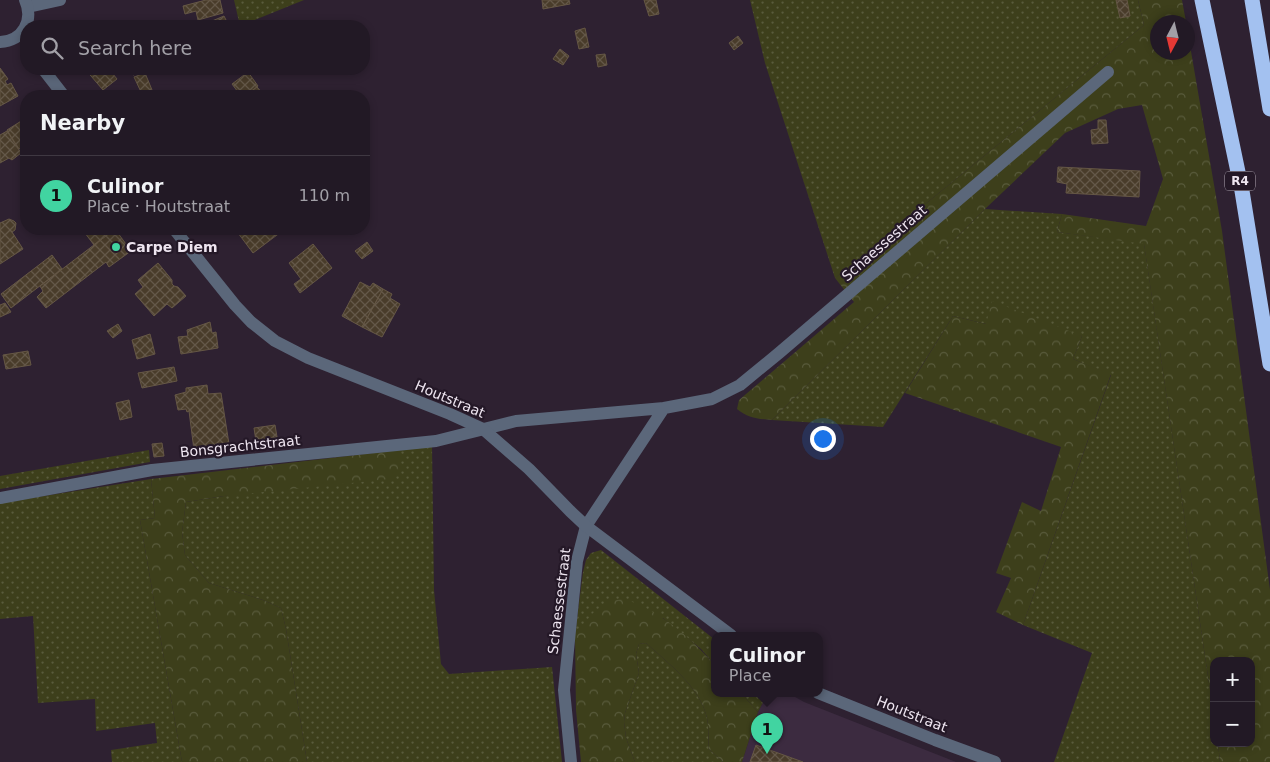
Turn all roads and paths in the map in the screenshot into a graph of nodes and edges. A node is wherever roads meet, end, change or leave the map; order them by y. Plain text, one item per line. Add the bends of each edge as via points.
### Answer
1 (60, 0) edge
2 (1202, 0) edge
3 (1252, 0) edge
4 (26, 3) edge
5 (28, 20) edge
6 (20, 39) edge
7 (0, 42) edge
8 (1108, 72) dead end
9 (48, 75) edge
10 (59, 90) edge
11 (1270, 109) edge
12 (179, 235) edge
13 (1270, 364) edge
14 (664, 408) junction
15 (483, 428) junction
16 (0, 498) edge
17 (586, 526) junction
18 (727, 632) edge
19 (823, 695) edge
20 (571, 762) edge
21 (995, 762) edge

1 - 4 street
2 - 13 highway, R4 via 1242,191
3 - 11 highway
4 - 5 street
6 - 7 street
8 - 14 street, Schaessestraat via 740,385 712,399
9 - 10 street
12 - 15 street, Houtstraat via 235,305 275,341 308,358
14 - 15 street, Schaessestraat via 516,421
14 - 17 street, Schaessestraat
15 - 16 street, Bonsgrachtstraat via 436,441 152,470
15 - 17 street, Houtstraat
17 - 18 street, Houtstraat
17 - 20 street, Schaessestraat via 577,561 564,690
19 - 21 street, Houtstraat

